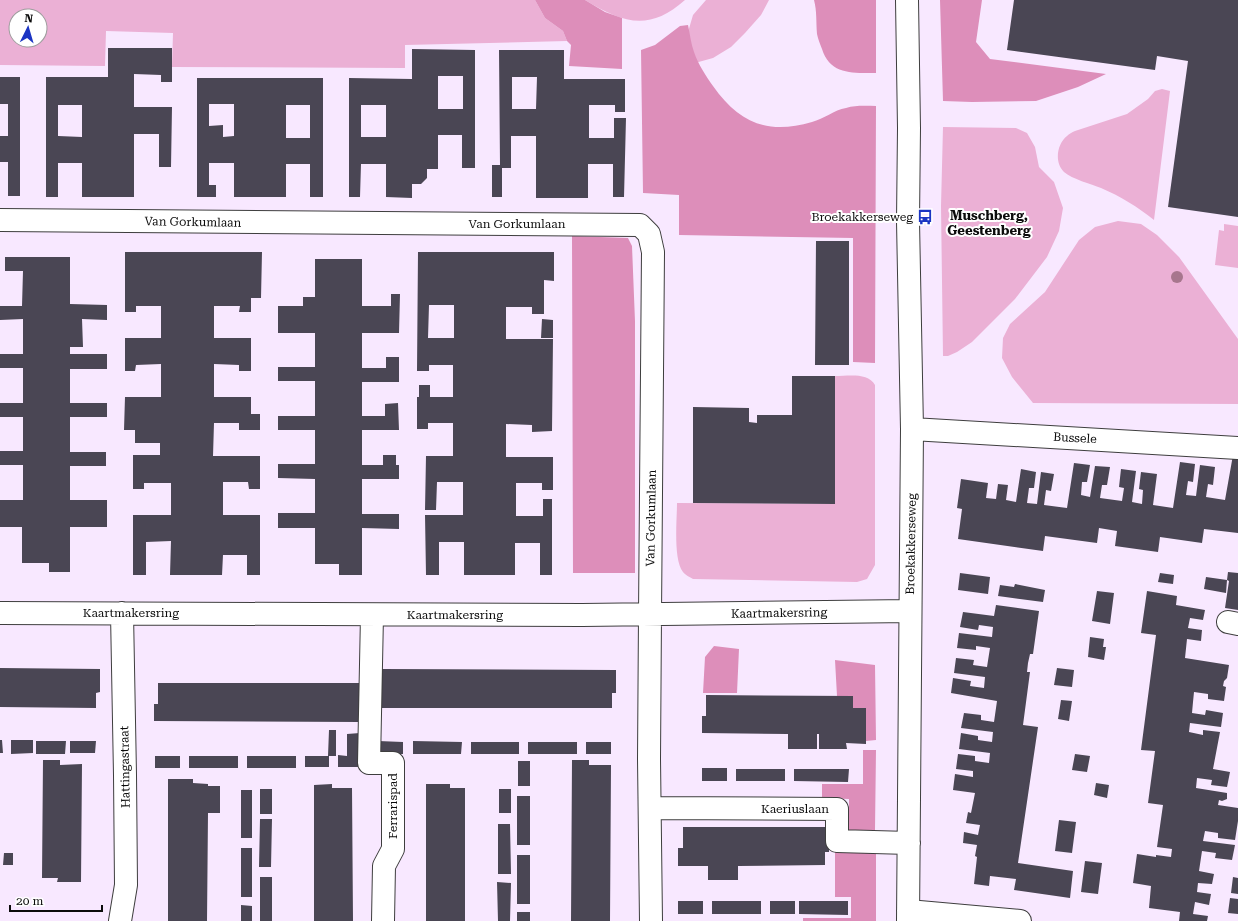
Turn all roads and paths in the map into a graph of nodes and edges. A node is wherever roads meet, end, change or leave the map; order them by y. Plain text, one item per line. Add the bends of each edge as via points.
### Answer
1 (907, 0) edge
2 (0, 220) edge
3 (912, 428) junction
4 (1238, 448) edge
5 (910, 611) junction
6 (0, 613) edge
7 (122, 613) junction
8 (372, 615) junction
9 (650, 615) junction
10 (650, 808) junction
11 (909, 843) junction
12 (908, 916) edge
13 (120, 921) edge
14 (384, 921) edge
15 (651, 921) edge
16 (1020, 921) edge

1 - 3 street, Broekakkerseweg
2 - 9 street, Van Gorkumlaan via 640,225 649,234 653,252
3 - 4 street, Bussele
3 - 5 street, Broekakkerseweg
5 - 9 street, Kaartmakersring
5 - 11 street, Broekakkerseweg
6 - 7 street, Kaartmakersring
7 - 8 street, Kaartmakersring
7 - 13 street, Hattingastraat via 126,885
8 - 9 street, Kaartmakersring
8 - 14 street, Ferrarispad via 370,763 393,763 393,849 384,866
9 - 10 street
10 - 11 street, Kaeriuslaan via 837,809 838,841
10 - 15 street
11 - 12 street, Broekakkerseweg
12 - 16 street

